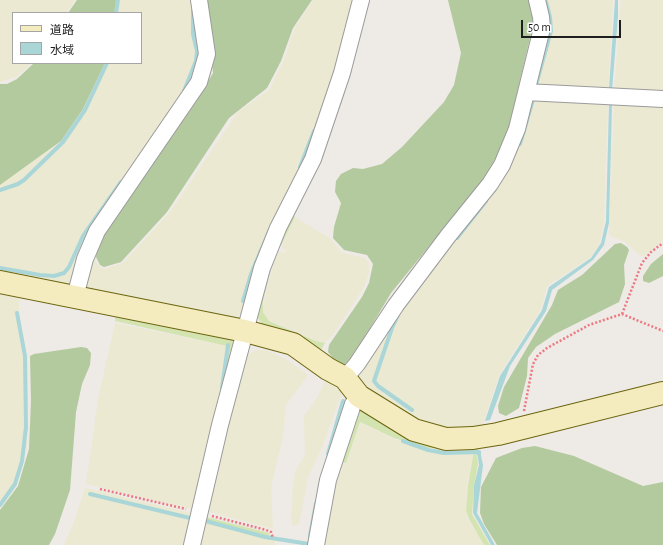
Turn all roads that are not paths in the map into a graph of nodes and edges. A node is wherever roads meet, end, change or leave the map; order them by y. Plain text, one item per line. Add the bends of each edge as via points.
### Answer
1 (199, 0) edge
2 (361, 0) edge
3 (537, 0) edge
4 (526, 92) junction
5 (663, 99) edge
6 (0, 282) edge
7 (75, 298) junction
8 (245, 331) junction
9 (345, 378) junction
10 (663, 392) edge
11 (359, 396) junction
12 (192, 545) edge
13 (316, 545) edge

1 - 7 street via 207,54 199,82 97,231 85,259
2 - 8 street via 342,73 314,159 278,228 262,268
3 - 4 street via 542,28
4 - 5 street
4 - 9 street via 517,128 502,165 490,184 443,242
6 - 7 street
7 - 8 street
8 - 9 street via 293,344
8 - 12 street
9 - 11 street
10 - 11 street via 473,438 446,439 414,430
11 - 13 street via 353,404 328,480

